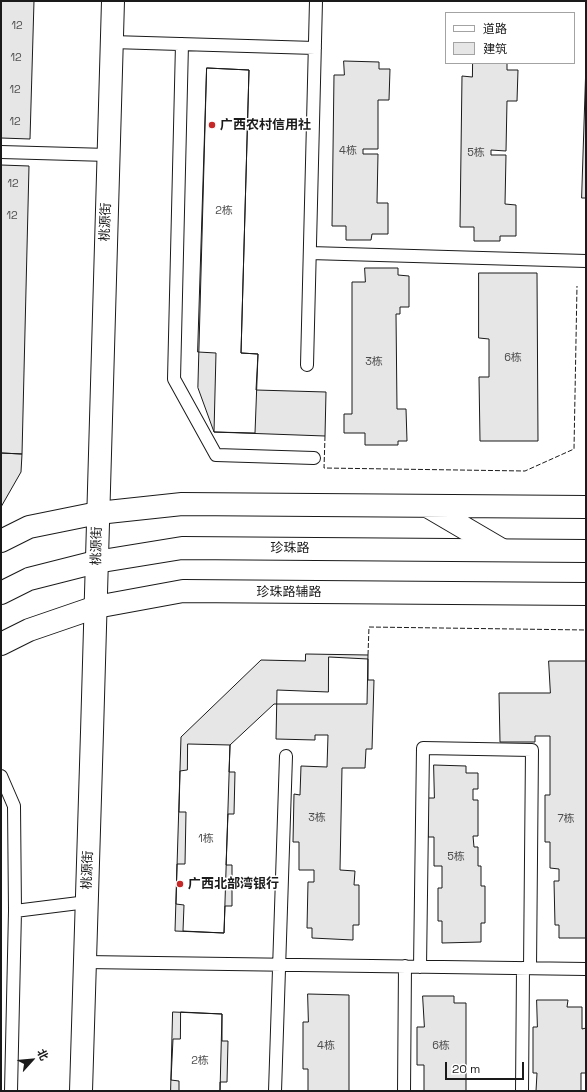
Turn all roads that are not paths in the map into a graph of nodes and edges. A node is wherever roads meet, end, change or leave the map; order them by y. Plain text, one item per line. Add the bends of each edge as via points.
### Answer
1 (113, 1) edge
2 (316, 1) edge
3 (112, 42) junction
4 (182, 44) junction
5 (315, 48) junction
6 (1, 152) edge
7 (108, 155) junction
8 (310, 253) junction
9 (586, 261) edge
10 (308, 365) dead end
11 (314, 458) dead end
12 (427, 506) junction
13 (586, 508) edge
14 (98, 513) junction
15 (1, 541) edge
16 (502, 550) junction
17 (586, 551) edge
18 (96, 562) junction
19 (1, 593) edge
20 (586, 594) edge
21 (96, 607) junction
22 (1, 644) edge
23 (286, 756) dead end
24 (1, 776) edge
25 (87, 902) junction
26 (15, 911) junction
27 (85, 962) junction
28 (280, 965) junction
29 (405, 966) junction
30 (420, 966) junction
31 (527, 968) junction
32 (586, 969) edge
33 (11, 1091) edge
34 (81, 1091) edge
35 (275, 1091) edge
36 (404, 1091) edge
37 (522, 1091) edge

1 - 3 street, 桃源街
2 - 5 lane
3 - 4 lane
3 - 7 street, 桃源街
4 - 5 lane
4 - 11 lane via 174,379 216,455
5 - 8 lane
6 - 7 lane
7 - 14 street, 桃源街
8 - 9 lane
8 - 10 lane
12 - 13 street
12 - 14 street via 182,504
12 - 16 street
14 - 15 street via 29,527
14 - 18 street, 桃源街
16 - 17 street, 珍珠路
16 - 18 street, 珍珠路 via 182,548
18 - 19 street, 珍珠路 via 29,579
18 - 21 street, 桃源街
20 - 21 street, 珍珠路辅路 via 183,591
21 - 22 street, 珍珠路辅路 via 29,630
21 - 25 street, 桃源街
23 - 28 lane
24 - 26 lane via 14,806
25 - 26 lane
25 - 27 street, 桃源街
26 - 33 lane
27 - 28 lane
27 - 34 street, 桃源街
28 - 29 lane
28 - 35 lane
29 - 30 lane
29 - 36 lane
30 - 31 lane
30 - 31 lane via 423,748 446,748 532,750
31 - 32 lane
31 - 37 lane

